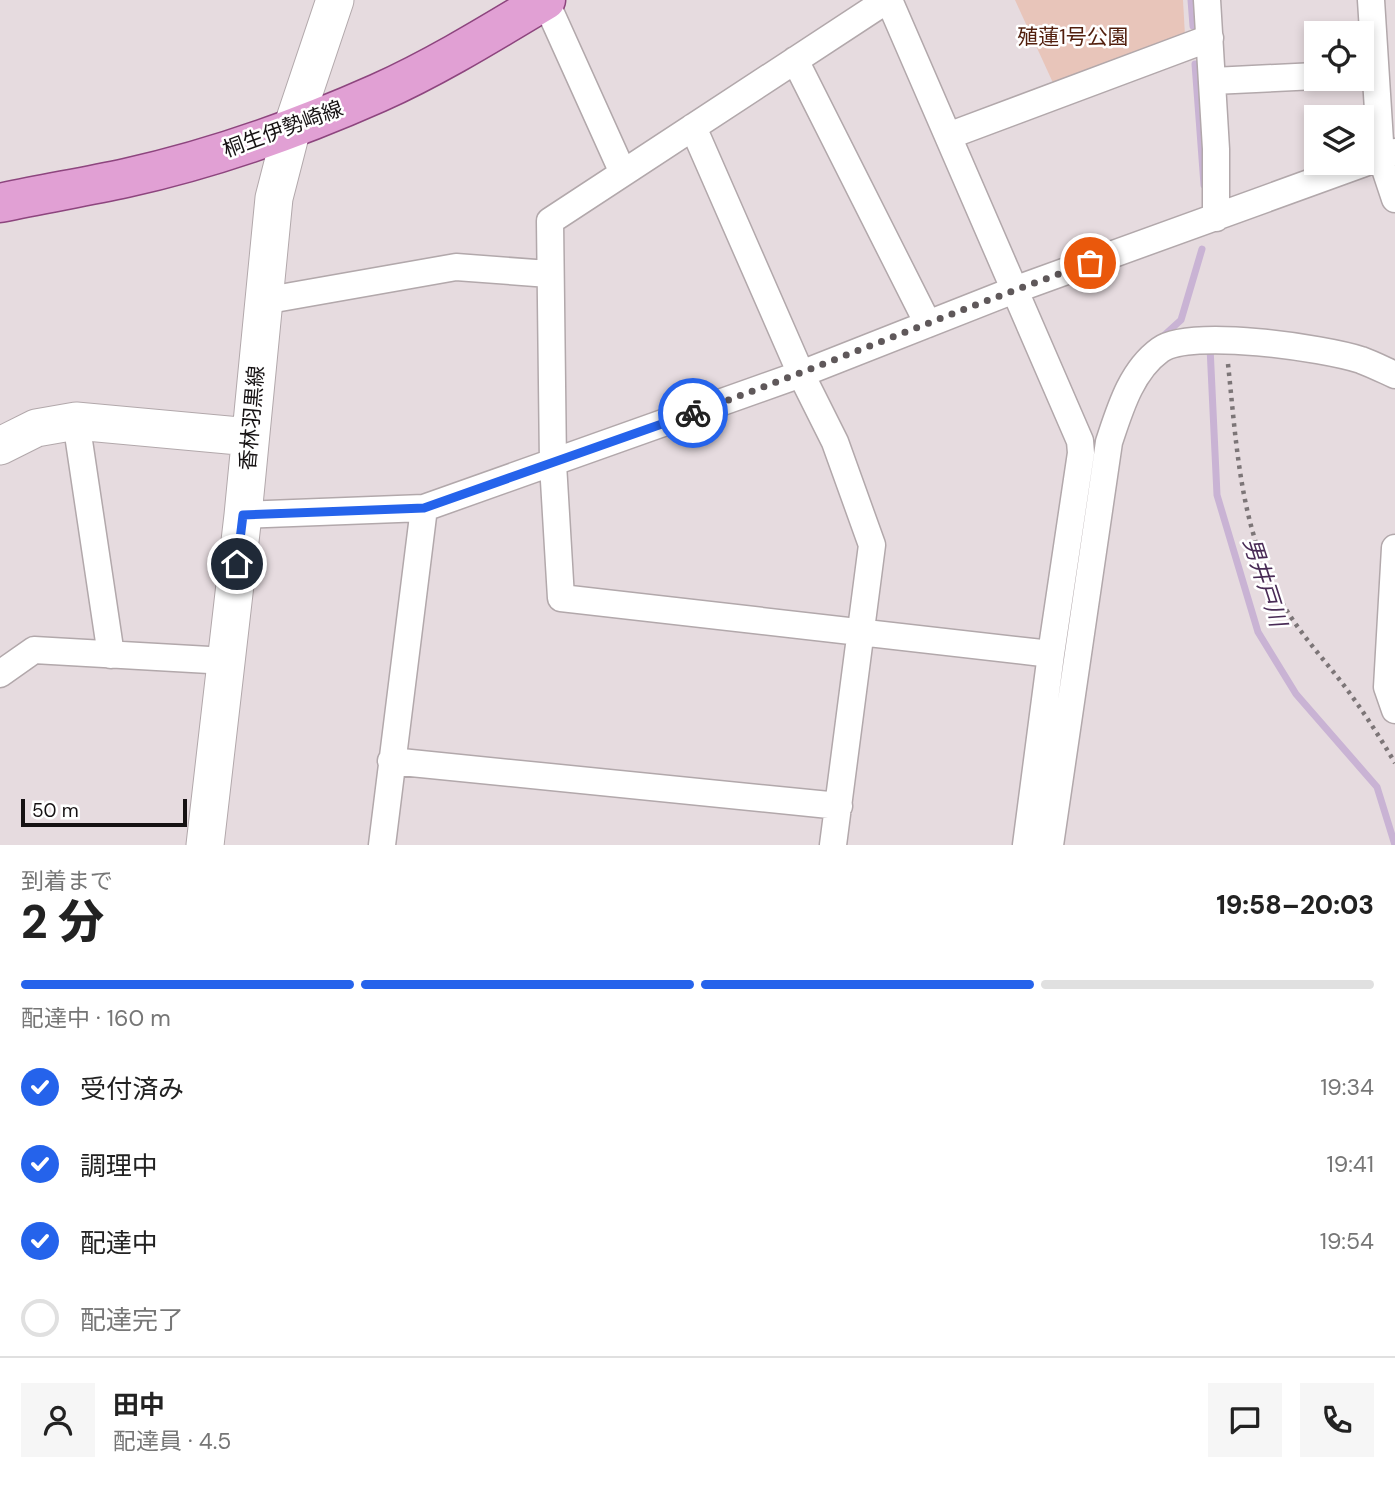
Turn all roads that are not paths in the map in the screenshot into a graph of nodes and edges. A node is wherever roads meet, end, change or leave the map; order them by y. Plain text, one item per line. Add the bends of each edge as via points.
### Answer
1 (335, 0) edge
2 (545, 0) edge
3 (888, 0) edge
4 (1207, 0) edge
5 (1371, 0) edge
6 (1370, 21) edge
7 (1210, 38) junction
8 (795, 60) junction
9 (1304, 77) edge
10 (1213, 81) junction
11 (1373, 91) edge
12 (693, 127) junction
13 (292, 128) junction
14 (948, 136) junction
15 (1388, 154) edge
16 (623, 173) junction
17 (1395, 199) edge
18 (0, 203) edge
19 (1216, 218) junction
20 (549, 274) junction
21 (1014, 290) junction
22 (263, 301) junction
23 (928, 324) junction
24 (801, 374) junction
25 (1395, 375) edge
26 (76, 421) junction
27 (250, 437) junction
28 (0, 446) edge
29 (553, 464) junction
30 (424, 508) junction
31 (243, 515) junction
32 (1395, 548) edge
33 (861, 634) junction
34 (111, 654) junction
35 (1051, 654) junction
36 (227, 661) junction
37 (0, 674) edge
38 (1395, 710) edge
39 (391, 761) junction
40 (839, 806) junction
41 (205, 845) edge
42 (382, 845) edge
43 (833, 845) edge
44 (1026, 845) edge
45 (1050, 845) edge

1 - 13 main road, 香林羽黒線
2 - 13 main road, 桐生伊勢崎線 via 379,93
2 - 16 street
3 - 8 street
3 - 14 street
4 - 7 street
5 - 6 street
7 - 10 street
7 - 14 street
8 - 12 street
8 - 23 street
9 - 10 street
10 - 19 street
11 - 15 street
12 - 16 street
12 - 24 street
13 - 18 main road, 桐生伊勢崎線 via 127,178
13 - 22 main road, 香林羽黒線 via 274,198
14 - 21 street
15 - 17 street
15 - 19 street
16 - 20 street via 550,221
19 - 21 street
20 - 22 street via 456,267
20 - 29 street
21 - 23 street
21 - 35 street via 1080,441
22 - 27 main road, 香林羽黒線
23 - 24 street
24 - 29 street
24 - 33 street via 835,442 872,545
25 - 45 street via 1345,356 1227,340 1163,347 1146,361 1121,404 1109,442
26 - 27 main road
26 - 28 main road via 36,428
26 - 34 street
27 - 31 main road, 香林羽黒線
29 - 30 street
29 - 33 street via 561,598
30 - 31 street
30 - 39 street
31 - 36 main road, 香林羽黒線
32 - 38 street via 1387,687
33 - 35 street
33 - 40 street
34 - 36 street
34 - 37 street via 34,650
35 - 44 street
36 - 41 main road, 香林羽黒線
39 - 40 street
39 - 42 street
40 - 43 street

